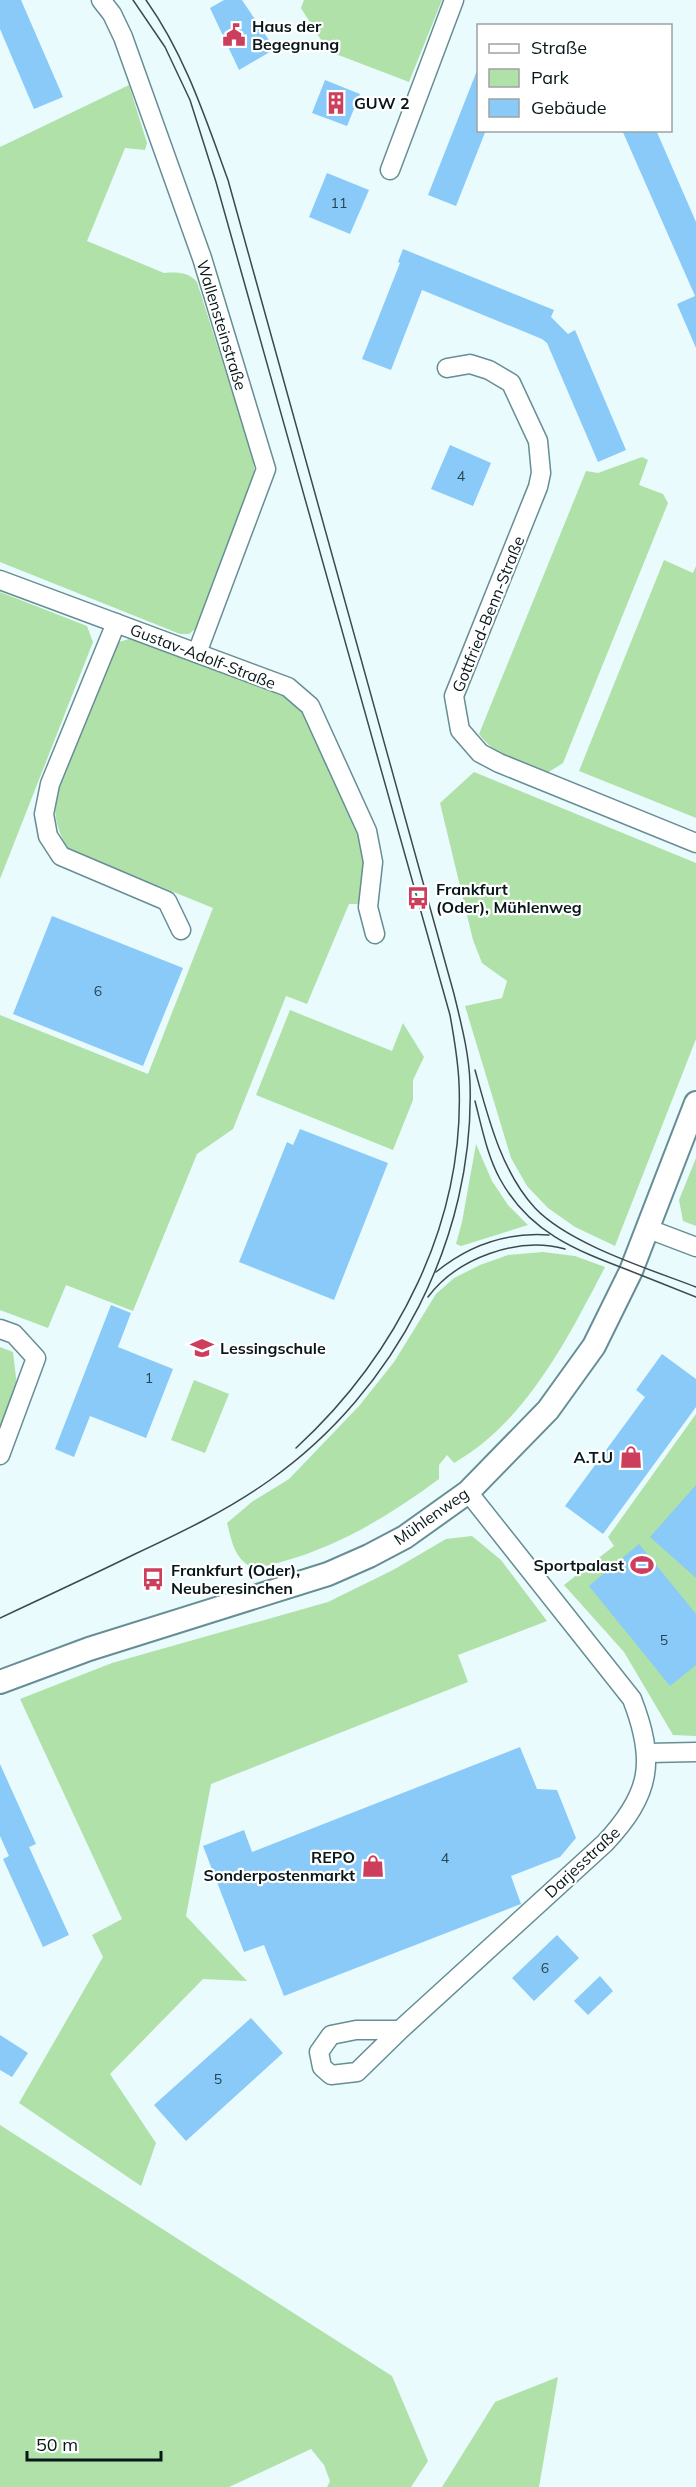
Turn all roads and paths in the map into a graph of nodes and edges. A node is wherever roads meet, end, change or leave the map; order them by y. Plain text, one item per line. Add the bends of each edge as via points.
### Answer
1 (101, 0) edge
2 (454, 0) edge
3 (390, 170) dead end
4 (447, 368) dead end
5 (0, 580) edge
6 (116, 623) junction
7 (197, 653) junction
8 (696, 843) edge
9 (181, 930) dead end
10 (375, 934) dead end
11 (696, 1103) edge
12 (646, 1228) junction
13 (696, 1247) edge
14 (0, 1329) edge
15 (0, 1455) edge
16 (468, 1492) junction
17 (0, 1682) edge
18 (696, 1752) edge
19 (648, 1753) junction
20 (400, 2030) junction

1 - 7 street, Wallensteinstraße via 123,37 202,258 266,469
2 - 3 street
4 - 8 street, Gottfried-Benn-Straße via 470,364 511,383 538,441 541,473 454,696 460,730 480,753 499,763
5 - 6 street, Gustav-Adolf-Straße
6 - 7 street, Gustav-Adolf-Straße
6 - 9 street via 50,783 45,813 48,836 61,856 167,901
7 - 10 street, Gustav-Adolf-Straße via 288,687 310,706 367,831 373,862 368,907
11 - 12 street, Mühlenweg
12 - 13 street
12 - 16 street, Mühlenweg via 631,1271 594,1346 548,1410
14 - 15 street via 14,1334 36,1358
16 - 17 street, Mühlenweg via 405,1537 328,1574 89,1649
16 - 19 street, Darjesstraße via 632,1700
18 - 19 street
19 - 20 street, Darjesstraße via 636,1804 624,1823
20 - 20 street, Darjesstraße via 357,2072 331,2075 321,2067 319,2052 331,2035 356,2030

